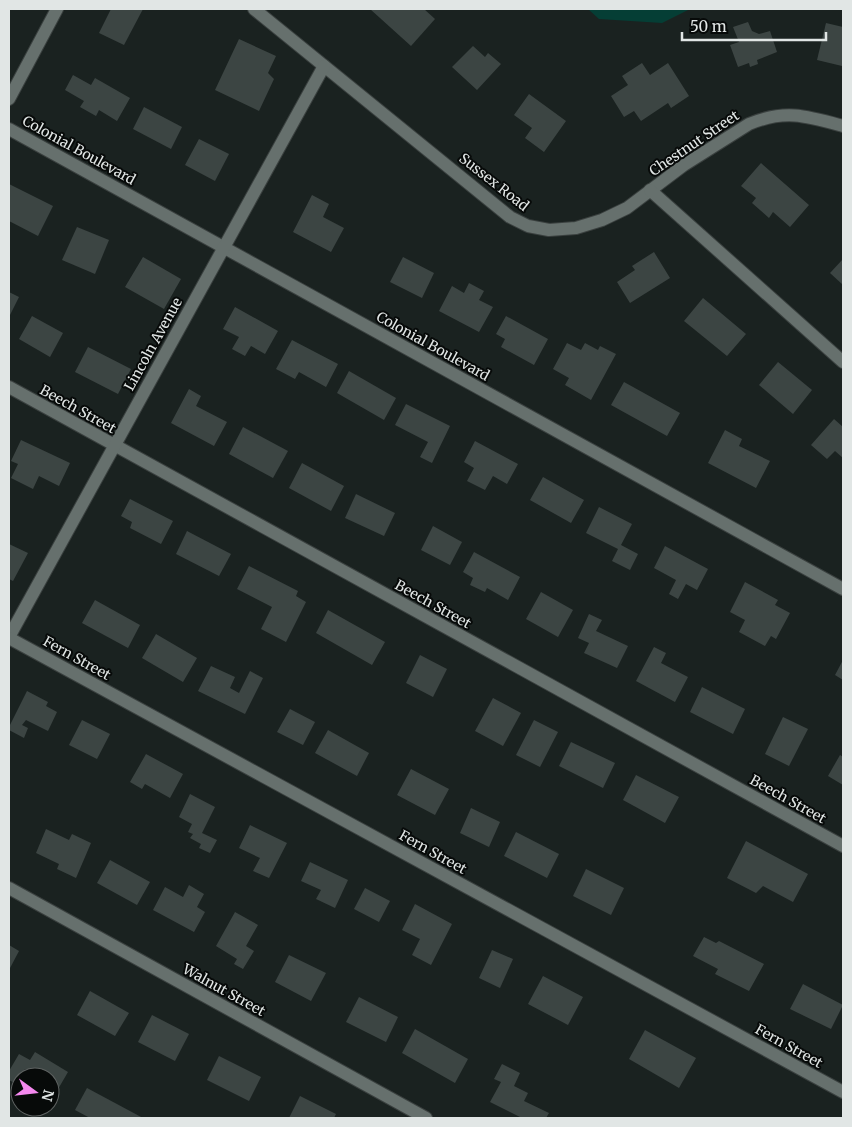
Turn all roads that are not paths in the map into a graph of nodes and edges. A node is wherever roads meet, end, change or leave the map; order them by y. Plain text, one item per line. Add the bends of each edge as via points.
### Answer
1 (56, 9) edge
2 (241, 9) edge
3 (254, 9) edge
4 (282, 32) junction
5 (324, 66) junction
6 (9, 99) edge
7 (843, 126) edge
8 (9, 129) edge
9 (650, 190) junction
10 (224, 247) junction
11 (843, 362) edge
12 (9, 387) edge
13 (114, 446) junction
14 (843, 589) edge
15 (9, 637) edge
16 (843, 846) edge
17 (9, 888) edge
18 (843, 1092) edge
19 (426, 1118) edge

1 - 6 street
2 - 4 street
3 - 4 street, Sussex Road
4 - 5 street, Sussex Road
5 - 9 street, Sussex Road via 510,217 528,226 548,230 576,228 627,208
5 - 10 street, Lincoln Avenue
7 - 9 street, Chestnut Street via 802,115 778,115 757,120
8 - 10 street, Colonial Boulevard
9 - 11 street
10 - 13 street, Lincoln Avenue
10 - 14 street, Colonial Boulevard
12 - 13 street, Beech Street
13 - 15 street, Lincoln Avenue
13 - 16 street, Beech Street
15 - 18 street, Fern Street
17 - 19 street, Walnut Street

